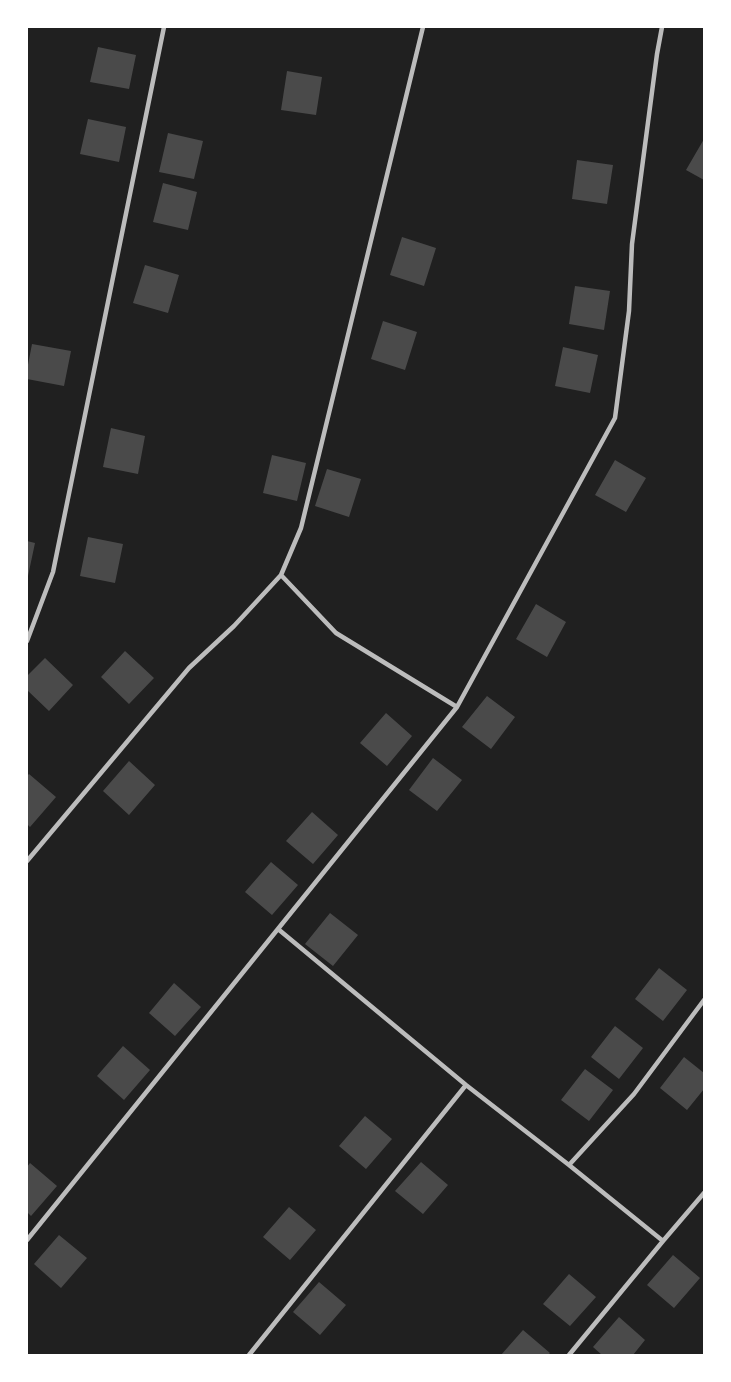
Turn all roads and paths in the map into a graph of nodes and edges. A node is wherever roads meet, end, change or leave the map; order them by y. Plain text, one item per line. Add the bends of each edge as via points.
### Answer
1 (164, 27) edge
2 (423, 27) edge
3 (662, 27) edge
4 (281, 575) junction
5 (27, 641) edge
6 (457, 707) junction
7 (27, 861) edge
8 (278, 929) junction
9 (704, 1000) edge
10 (466, 1085) junction
11 (569, 1165) junction
12 (704, 1193) edge
13 (27, 1240) edge
14 (663, 1241) junction
15 (249, 1355) edge
16 (569, 1355) edge

1 - 5 lane via 53,572
2 - 4 lane via 301,528
3 - 6 lane via 632,244 629,311 615,418
4 - 6 lane via 336,633
4 - 7 lane via 189,668
6 - 8 lane
8 - 10 lane
8 - 13 lane
9 - 11 lane via 634,1094
10 - 11 lane
10 - 15 lane
11 - 14 lane
12 - 14 lane
14 - 16 lane

